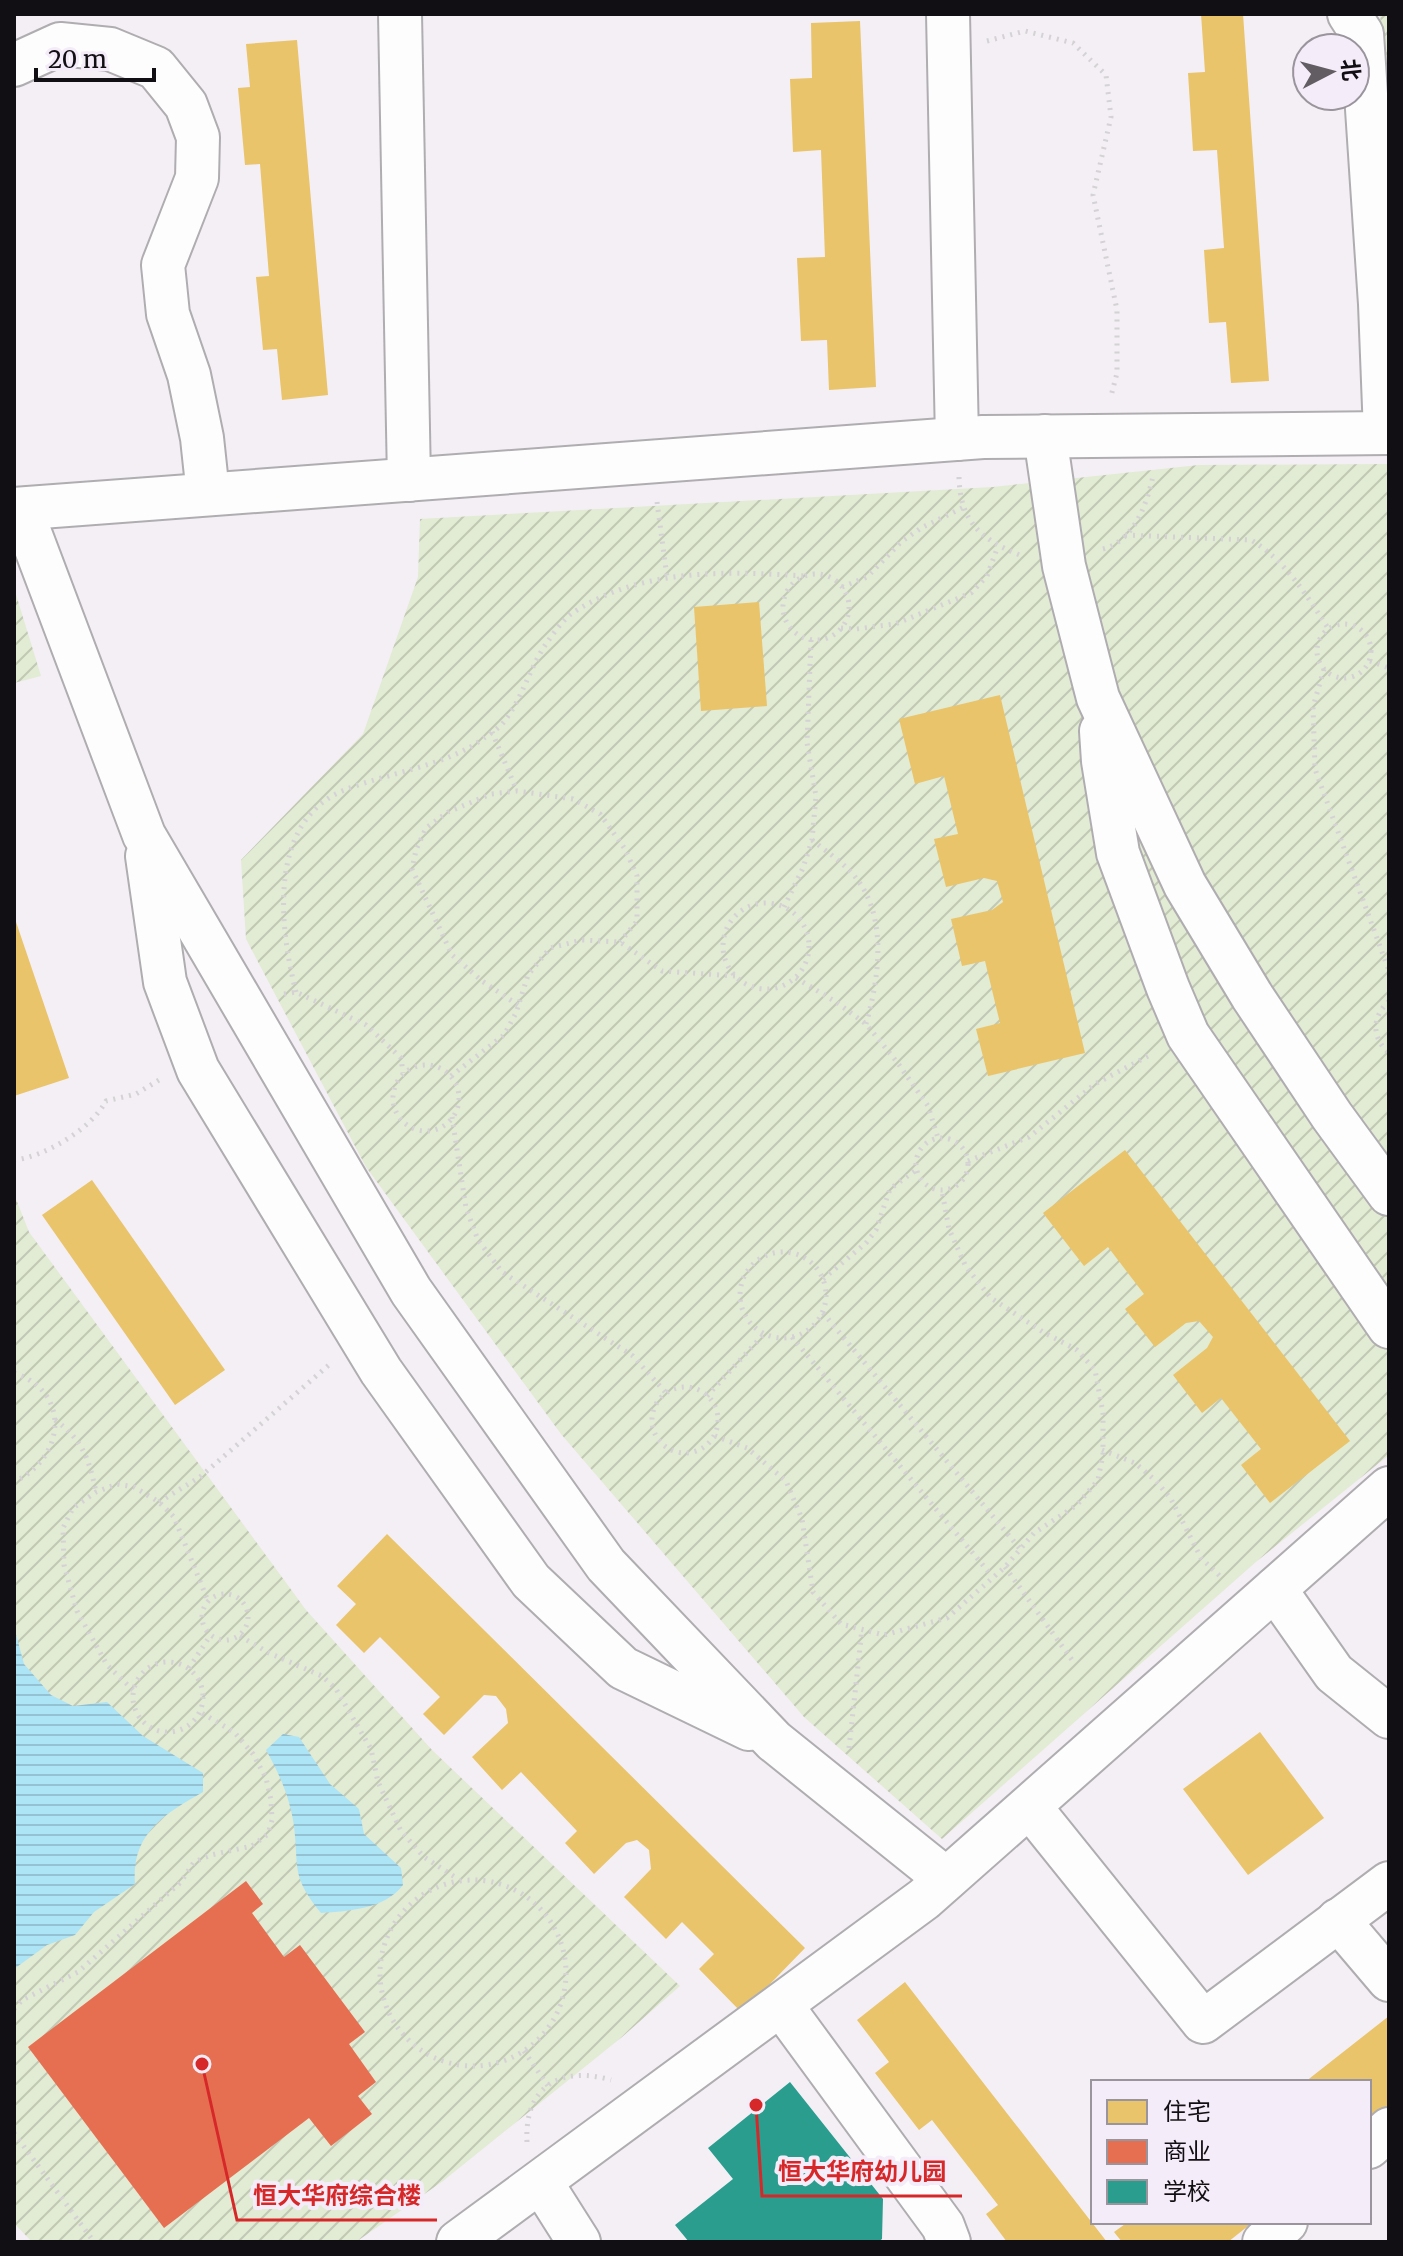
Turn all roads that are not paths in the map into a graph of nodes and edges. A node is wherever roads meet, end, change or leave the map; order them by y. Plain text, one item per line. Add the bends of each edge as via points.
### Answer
1 (400, 14) edge
2 (1349, 14) edge
3 (948, 33) edge
4 (14, 65) edge
5 (1387, 433) edge
6 (1045, 436) junction
7 (957, 439) junction
8 (409, 480) junction
9 (208, 494) junction
10 (17, 509) edge
11 (1098, 698) junction
12 (144, 835) junction
13 (1389, 1194) edge
14 (1389, 1327) edge
15 (1389, 1488) edge
16 (1265, 1598) junction
17 (1389, 1717) edge
18 (774, 1741) junction
19 (1030, 1807) junction
20 (946, 1879) junction
21 (1389, 1883) edge
22 (1338, 1920) junction
23 (1389, 1980) edge
24 (781, 2005) junction
25 (1389, 2129) edge
26 (1371, 2145) edge
27 (541, 2182) junction
28 (1284, 2224) edge
29 (458, 2242) edge
30 (579, 2242) edge
31 (949, 2242) edge
32 (1264, 2242) edge

1 - 8 lane
2 - 5 lane via 1362,34
3 - 7 lane
4 - 9 lane via 60,44 110,49 156,68 186,105 198,137 197,178 163,265 168,314 189,375 202,438
5 - 6 lane
6 - 7 lane
6 - 11 lane via 1064,566
7 - 8 lane
8 - 9 lane
9 - 10 lane
10 - 12 lane
11 - 13 lane via 1185,885 1300,1068
11 - 14 lane via 1118,853 1188,1035
12 - 18 lane via 411,1291 616,1576
12 - 18 lane via 165,982 198,1070 381,1371 531,1581 623,1668
15 - 16 lane
16 - 17 lane via 1334,1673
16 - 19 lane
18 - 20 lane
19 - 20 lane
19 - 22 lane via 1203,2022
20 - 24 lane
21 - 22 lane
22 - 23 lane
24 - 27 lane
24 - 31 lane via 943,2226
25 - 26 lane
27 - 29 lane
27 - 30 lane
28 - 32 lane

